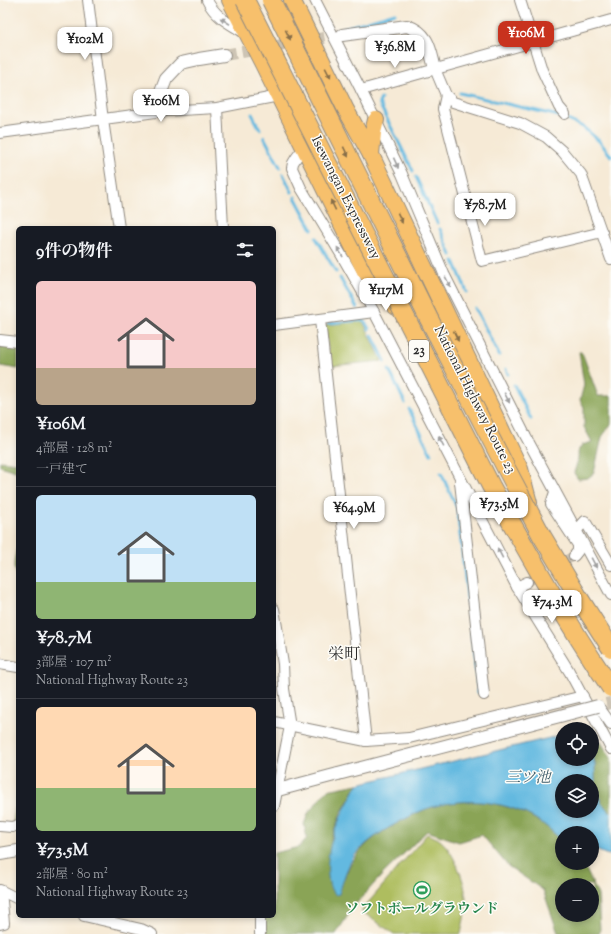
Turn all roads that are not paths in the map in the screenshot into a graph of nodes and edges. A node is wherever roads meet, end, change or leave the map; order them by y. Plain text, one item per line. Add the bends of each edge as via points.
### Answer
1 (88, 0) edge
2 (207, 0) edge
3 (230, 0) edge
4 (241, 0) edge
5 (245, 0) edge
6 (271, 0) edge
7 (292, 0) edge
8 (315, 0) edge
9 (520, 0) edge
10 (611, 20) edge
11 (248, 35) junction
12 (342, 35) tunnel mouth
13 (533, 42) junction
14 (224, 55) tunnel mouth
15 (435, 69) junction
16 (361, 90) junction
17 (446, 95) junction
18 (279, 96) junction
19 (217, 108) junction
20 (163, 112) junction
21 (565, 114) dead end
22 (103, 120) junction
23 (376, 120) junction
24 (0, 133) edge
25 (305, 150) junction
26 (371, 155) junction
27 (119, 226) edge
28 (223, 226) edge
29 (602, 232) junction
30 (391, 235) dead end
31 (611, 259) edge
32 (397, 309) junction
33 (374, 312) junction
34 (320, 320) junction
35 (276, 325) edge
36 (0, 340) edge
37 (16, 342) edge
38 (459, 475) junction
39 (555, 492) junction
40 (532, 512) junction
41 (577, 530) junction
42 (574, 556) dead end
43 (611, 564) edge
44 (527, 582) tunnel mouth
45 (517, 588) junction
46 (611, 595) edge
47 (276, 621) edge
48 (611, 643) edge
49 (611, 648) edge
50 (0, 664) edge
51 (16, 667) edge
52 (484, 695) dead end
53 (583, 696) junction
54 (606, 698) edge
55 (276, 722) edge
56 (611, 724) edge
57 (290, 726) junction
58 (366, 741) junction
59 (611, 749) edge
60 (276, 791) edge
61 (0, 826) edge
62 (16, 826) edge
63 (16, 851) edge
64 (0, 854) edge
65 (1, 890) edge
66 (16, 898) edge
67 (105, 918) edge
68 (260, 918) edge
69 (116, 919) edge
70 (0, 924) edge
71 (152, 934) edge
72 (260, 934) edge

1 - 22 street
11 -> 2 street via 219,17
3 - 11 highway, 23
4 - 32 highway, National Highway Route 23 / 23
5 - 54 highway, Isewangan Expressway, bridge via 491,486 573,631
6 -> 49 highway, Isewangan Expressway, bridge via 429,320 507,470 542,536
7 -> 26 highway, 23
8 - 16 street
9 - 13 street
10 - 13 street
11 - 18 highway, 23
12 - 15 street via 407,26 416,29 430,47
13 - 15 street
13 - 21 street via 542,70 559,107
14 - 20 street via 181,63 166,79 161,92
15 - 16 street
15 - 17 street
16 - 23 street
17 - 29 street via 453,102 520,123 546,137 562,151 581,174
17 - 29 street via 443,109 482,261
18 - 19 street
18 - 25 highway, 23
19 - 20 street
19 - 28 street
20 - 22 street
22 - 24 street
22 - 27 street
23 - 26 highway
23 -> 39 street via 444,274
32 -> 25 highway, 23 via 365,271
33 -> 25 street via 301,188 292,168 296,158
26 -> 40 highway, 23 via 520,469
29 - 31 street
30 - 40 highway, National Highway Route 23 / 23
32 - 54 highway, National Highway Route 23 / 23 via 494,502 580,647
33 - 34 street
38 -> 33 street
34 - 35 street
34 - 58 street
36 - 37 street
45 -> 38 street
38 - 52 street
39 - 41 street
39 - 42 street via 551,504 578,545 578,552
40 - 48 highway, National Highway Route 23 / 23
41 - 43 street via 585,521
41 -> 46 street
44 - 45 street
45 - 53 street
47 - 57 street via 284,664 284,689
50 - 51 street
53 - 58 street via 409,738
53 - 59 street
54 - 56 street
54 - 60 street, bridge
55 - 57 street
57 - 58 street
57 - 60 street
61 - 62 street
63 - 64 street
65 - 66 street
65 - 70 street via 4,923
67 - 69 street
68 - 72 street
69 - 71 street

